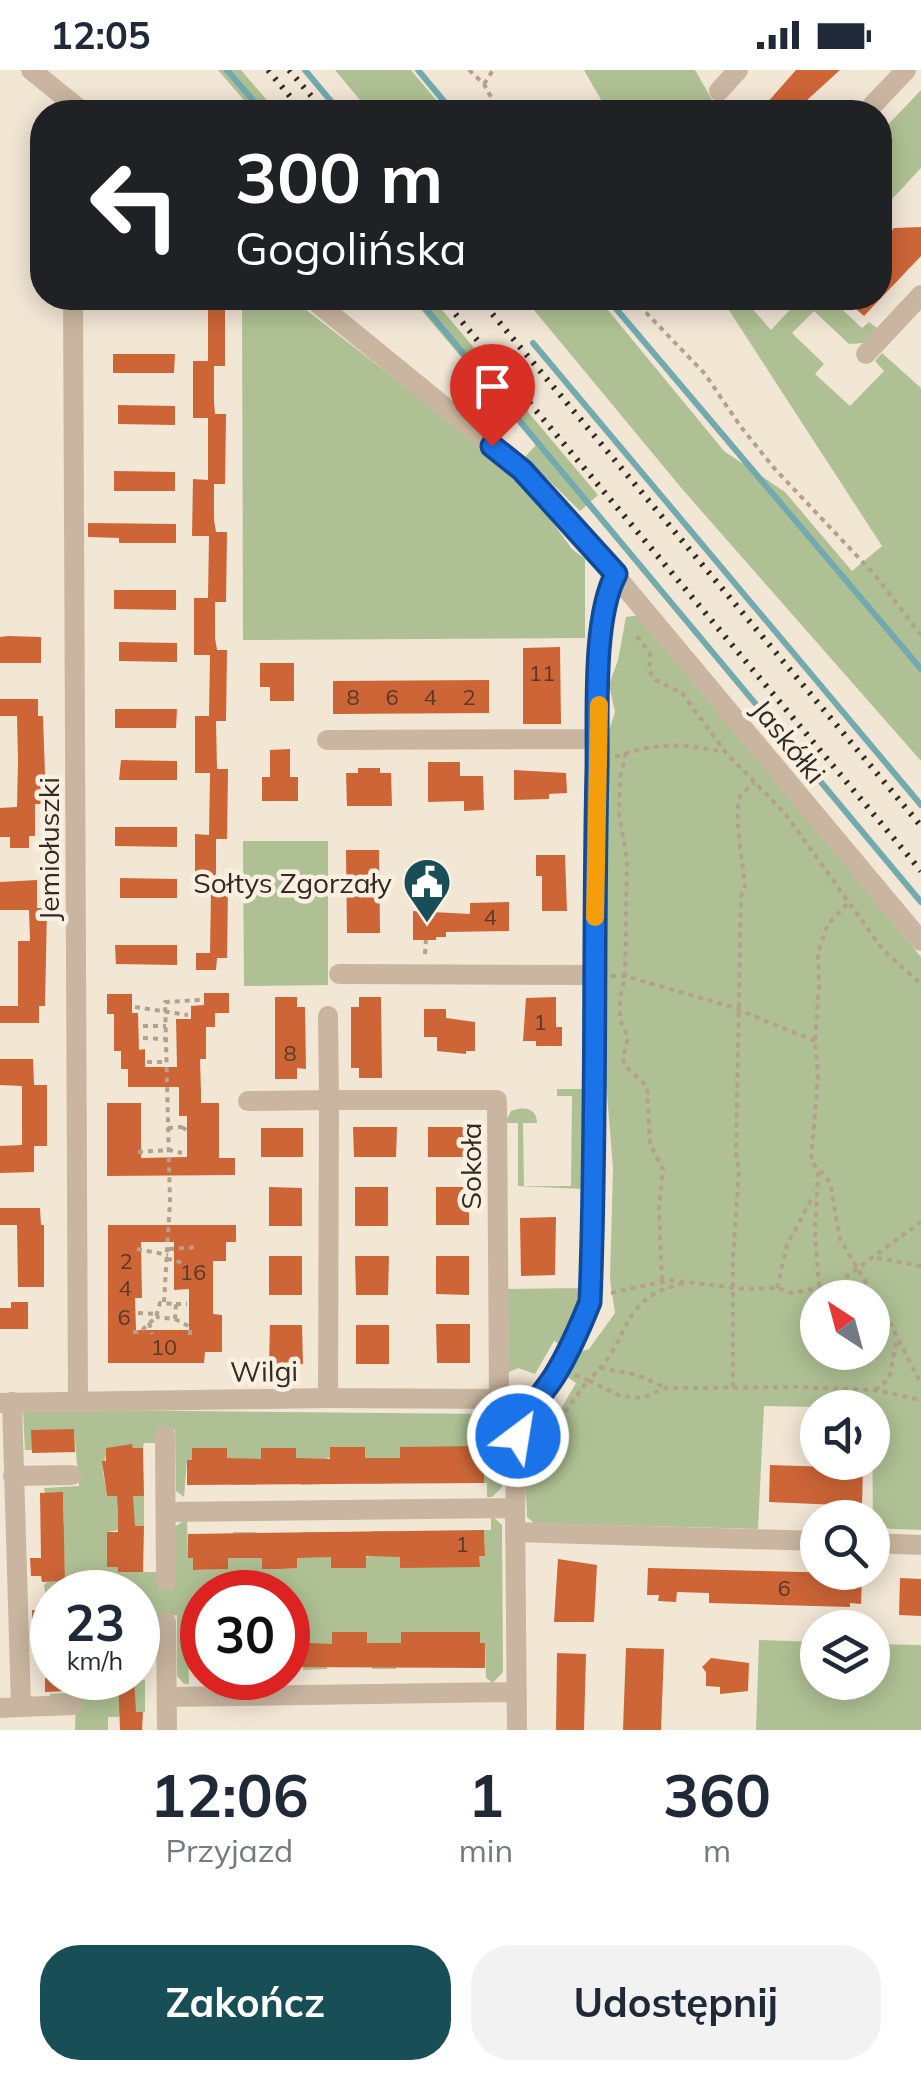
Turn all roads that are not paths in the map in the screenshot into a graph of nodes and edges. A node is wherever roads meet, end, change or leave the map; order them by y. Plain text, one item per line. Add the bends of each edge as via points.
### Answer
1 (31, 70) edge
2 (738, 70) edge
3 (906, 70) edge
4 (719, 91) dead end
5 (69, 100) edge
6 (877, 100) edge
7 (921, 295) edge
8 (73, 310) edge
9 (326, 310) edge
10 (866, 354) dead end
11 (616, 574) junction
12 (597, 739) junction
13 (327, 740) dead end
14 (921, 941) edge
15 (339, 974) dead end
16 (594, 975) junction
17 (328, 1016) dead end
18 (329, 1100) junction
19 (248, 1101) dead end
20 (328, 1398) junction
21 (78, 1400) junction
22 (498, 1400) junction
23 (6, 1402) edge
24 (521, 1422) junction
25 (164, 1434) dead end
26 (6, 1441) edge
27 (72, 1475) dead end
28 (13, 1476) junction
29 (515, 1508) junction
30 (166, 1512) junction
31 (515, 1532) junction
32 (800, 1541) edge
33 (890, 1544) edge
34 (921, 1545) edge
35 (9, 1575) edge
36 (166, 1581) dead end
37 (166, 1622) dead end
38 (517, 1692) junction
39 (167, 1698) junction
40 (73, 1706) dead end
41 (11, 1708) edge
42 (167, 1730) edge
43 (516, 1730) edge

1 - 5 street
2 - 4 street
3 - 6 street
7 - 10 street
8 - 21 street, Jemiołuszki
9 - 11 street, Jaskółki via 522,470
11 - 12 street via 602,627
11 - 14 street, Jaskółki
12 - 13 street
12 - 16 street
15 - 16 street
16 - 24 street via 590,1296 558,1370
17 - 18 street
18 - 19 street, Sokoła
18 - 20 street
18 - 22 street, Sokoła via 497,1100
20 - 21 street, Wilgi
20 - 22 street, Wilgi
21 - 23 street, Wilgi
22 - 24 street
23 - 26 street
24 - 29 street
25 - 30 street
26 - 28 street
27 - 28 street
28 - 35 street
29 - 30 street
29 - 31 street
30 - 36 street
31 - 32 street
31 - 38 street
33 - 34 street
35 - 41 street
37 - 39 street
38 - 39 street
38 - 43 street
39 - 42 street
40 - 41 street

